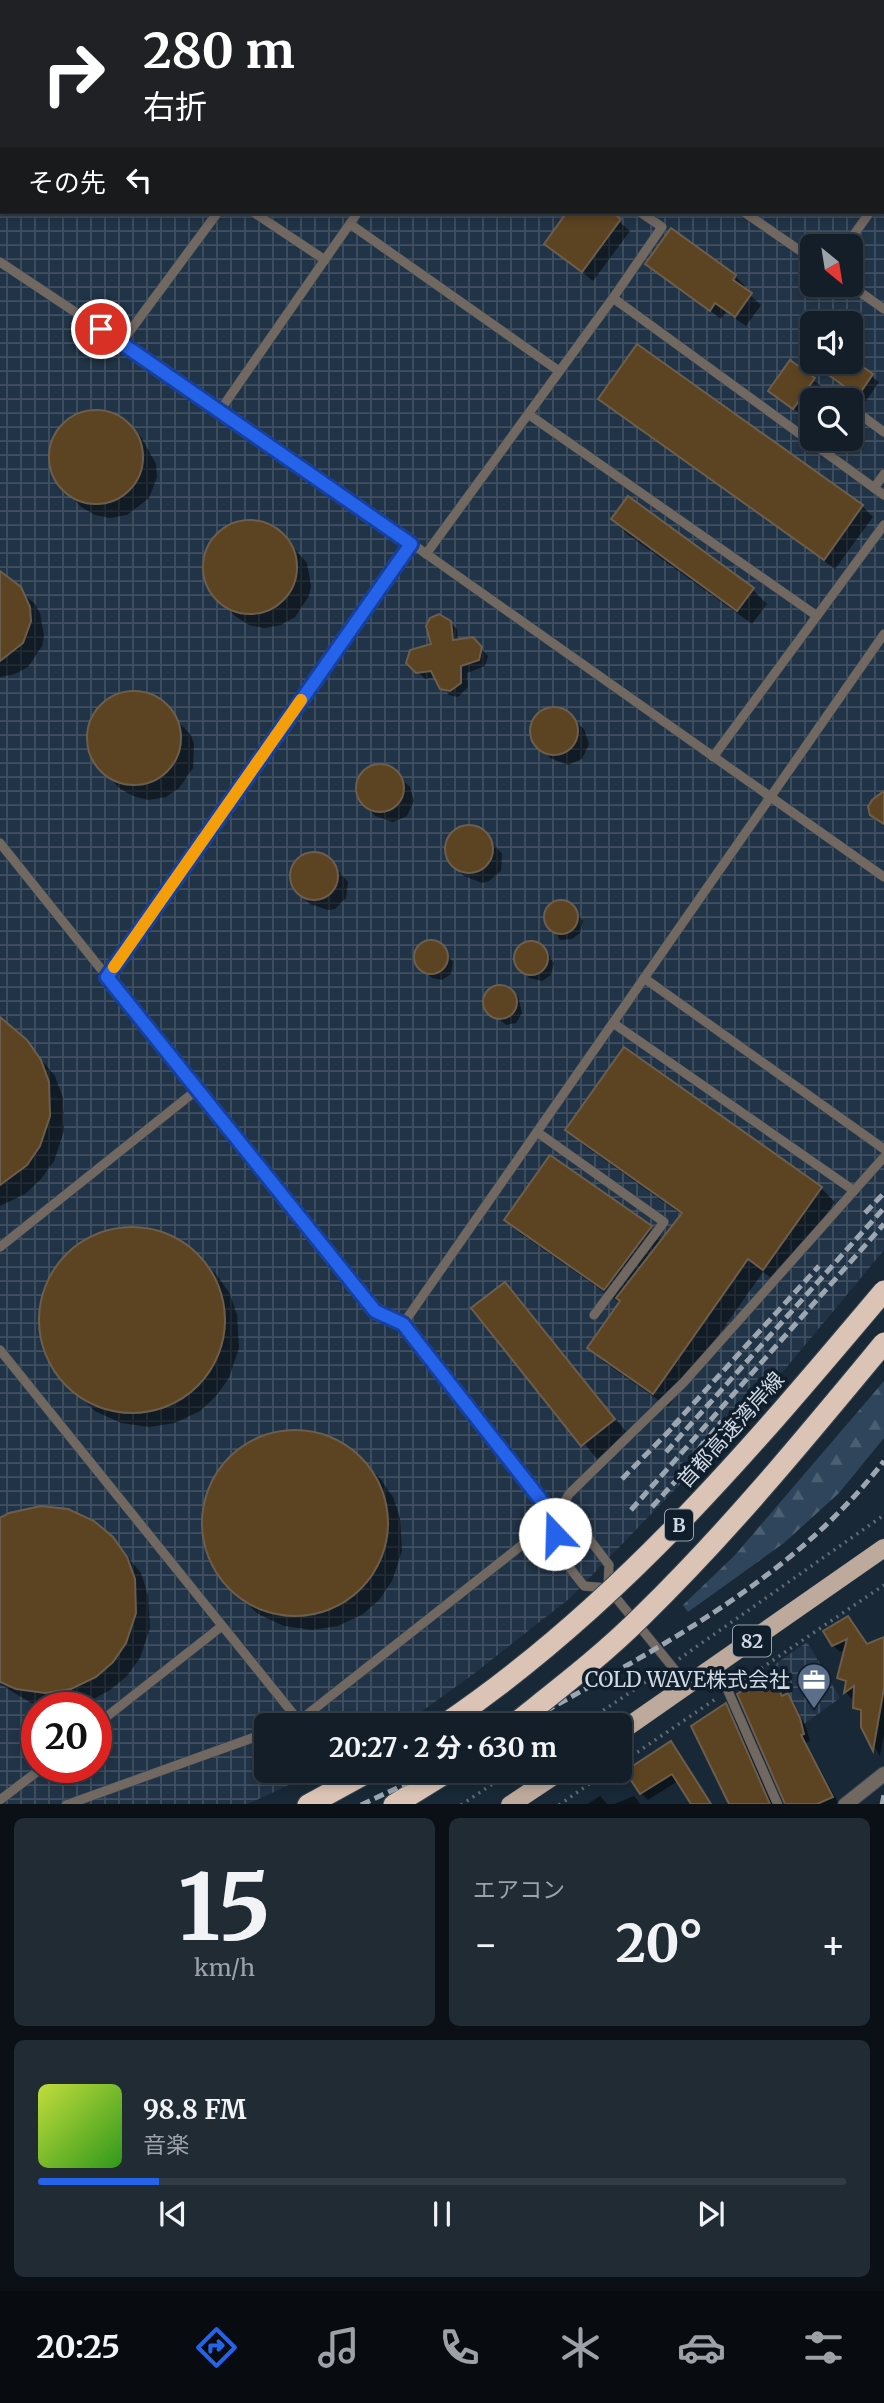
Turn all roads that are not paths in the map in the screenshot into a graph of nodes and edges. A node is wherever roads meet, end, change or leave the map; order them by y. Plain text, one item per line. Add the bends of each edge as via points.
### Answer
1 (217, 214) edge
2 (256, 214) edge
3 (356, 214) edge
4 (643, 214) edge
5 (747, 214) edge
6 (869, 214) edge
7 (349, 224) junction
8 (854, 234) edge
9 (800, 251) edge
10 (325, 260) junction
11 (0, 262) edge
12 (863, 294) edge
13 (613, 298) junction
14 (884, 309) edge
15 (121, 343) junction
16 (559, 371) junction
17 (220, 410) junction
18 (528, 414) junction
19 (863, 417) edge
20 (884, 432) edge
21 (884, 474) edge
22 (874, 488) junction
23 (884, 495) edge
24 (884, 525) edge
25 (411, 544) junction
26 (426, 554) junction
27 (817, 616) junction
28 (884, 634) edge
29 (713, 757) junction
30 (770, 797) junction
31 (0, 843) edge
32 (884, 877) edge
33 (107, 977) junction
34 (644, 978) junction
35 (613, 1023) junction
36 (198, 1089) junction
37 (537, 1132) junction
38 (884, 1149) edge
39 (884, 1157) edge
40 (853, 1190) junction
41 (0, 1247) edge
42 (884, 1292) edge
43 (594, 1315) dead end
44 (403, 1324) junction
45 (884, 1343) edge
46 (0, 1350) edge
47 (555, 1518) junction
48 (884, 1548) edge
49 (608, 1588) junction
50 (222, 1626) junction
51 (712, 1668) junction
52 (688, 1686) junction
53 (112, 1712) edge
54 (293, 1713) edge
55 (309, 1713) edge
56 (460, 1713) edge
57 (528, 1713) edge
58 (632, 1724) edge
59 (254, 1737) edge
60 (884, 1774) edge
61 (22, 1783) edge
62 (347, 1783) edge
63 (429, 1783) edge
64 (542, 1783) edge
65 (0, 1800) edge
66 (66, 1804) edge
67 (308, 1804) edge
68 (394, 1804) edge
69 (510, 1804) edge
70 (778, 1804) edge
71 (845, 1804) edge

1 - 15 lane
2 - 10 lane
3 - 7 lane
4 - 13 lane via 662,227
5 - 9 lane
6 - 8 lane
7 - 10 lane
7 - 16 lane
10 - 17 lane
11 - 15 lane
12 - 14 lane
13 - 16 lane
13 - 22 lane
15 - 17 lane
16 - 18 lane
17 - 25 lane
18 - 26 lane
18 - 27 lane
19 - 20 lane
21 - 22 lane
22 - 23 lane
24 - 27 lane
25 - 26 lane
25 - 33 lane
26 - 29 lane
27 - 29 lane
28 - 30 lane
29 - 30 lane
30 - 32 lane
30 - 34 lane
31 - 33 lane
33 - 36 lane
34 - 35 lane
34 - 38 lane
35 - 37 lane
35 - 40 lane
36 - 41 lane
36 - 44 lane via 375,1311
37 - 43 lane via 664,1222
37 - 44 lane
39 - 40 lane
40 - 47 lane via 684,1382 569,1494
42 - 56 highway, 首都高速湾岸線 / B, bridge via 667,1537 532,1662
44 - 47 lane
45 - 57 highway, B, bridge via 795,1450 644,1615
46 - 50 lane
47 - 49 lane via 580,1527 609,1565
47 - 49 lane via 555,1549 584,1586
47 - 55 lane
48 - 51 main road, 82
49 - 52 lane
50 - 53 lane
50 - 54 lane
51 - 52 main road, 82
51 - 70 lane via 728,1691
52 - 58 main road, 82
59 - 66 lane
60 - 71 street
61 - 65 lane
62 - 67 highway
63 - 68 highway
64 - 69 main road

